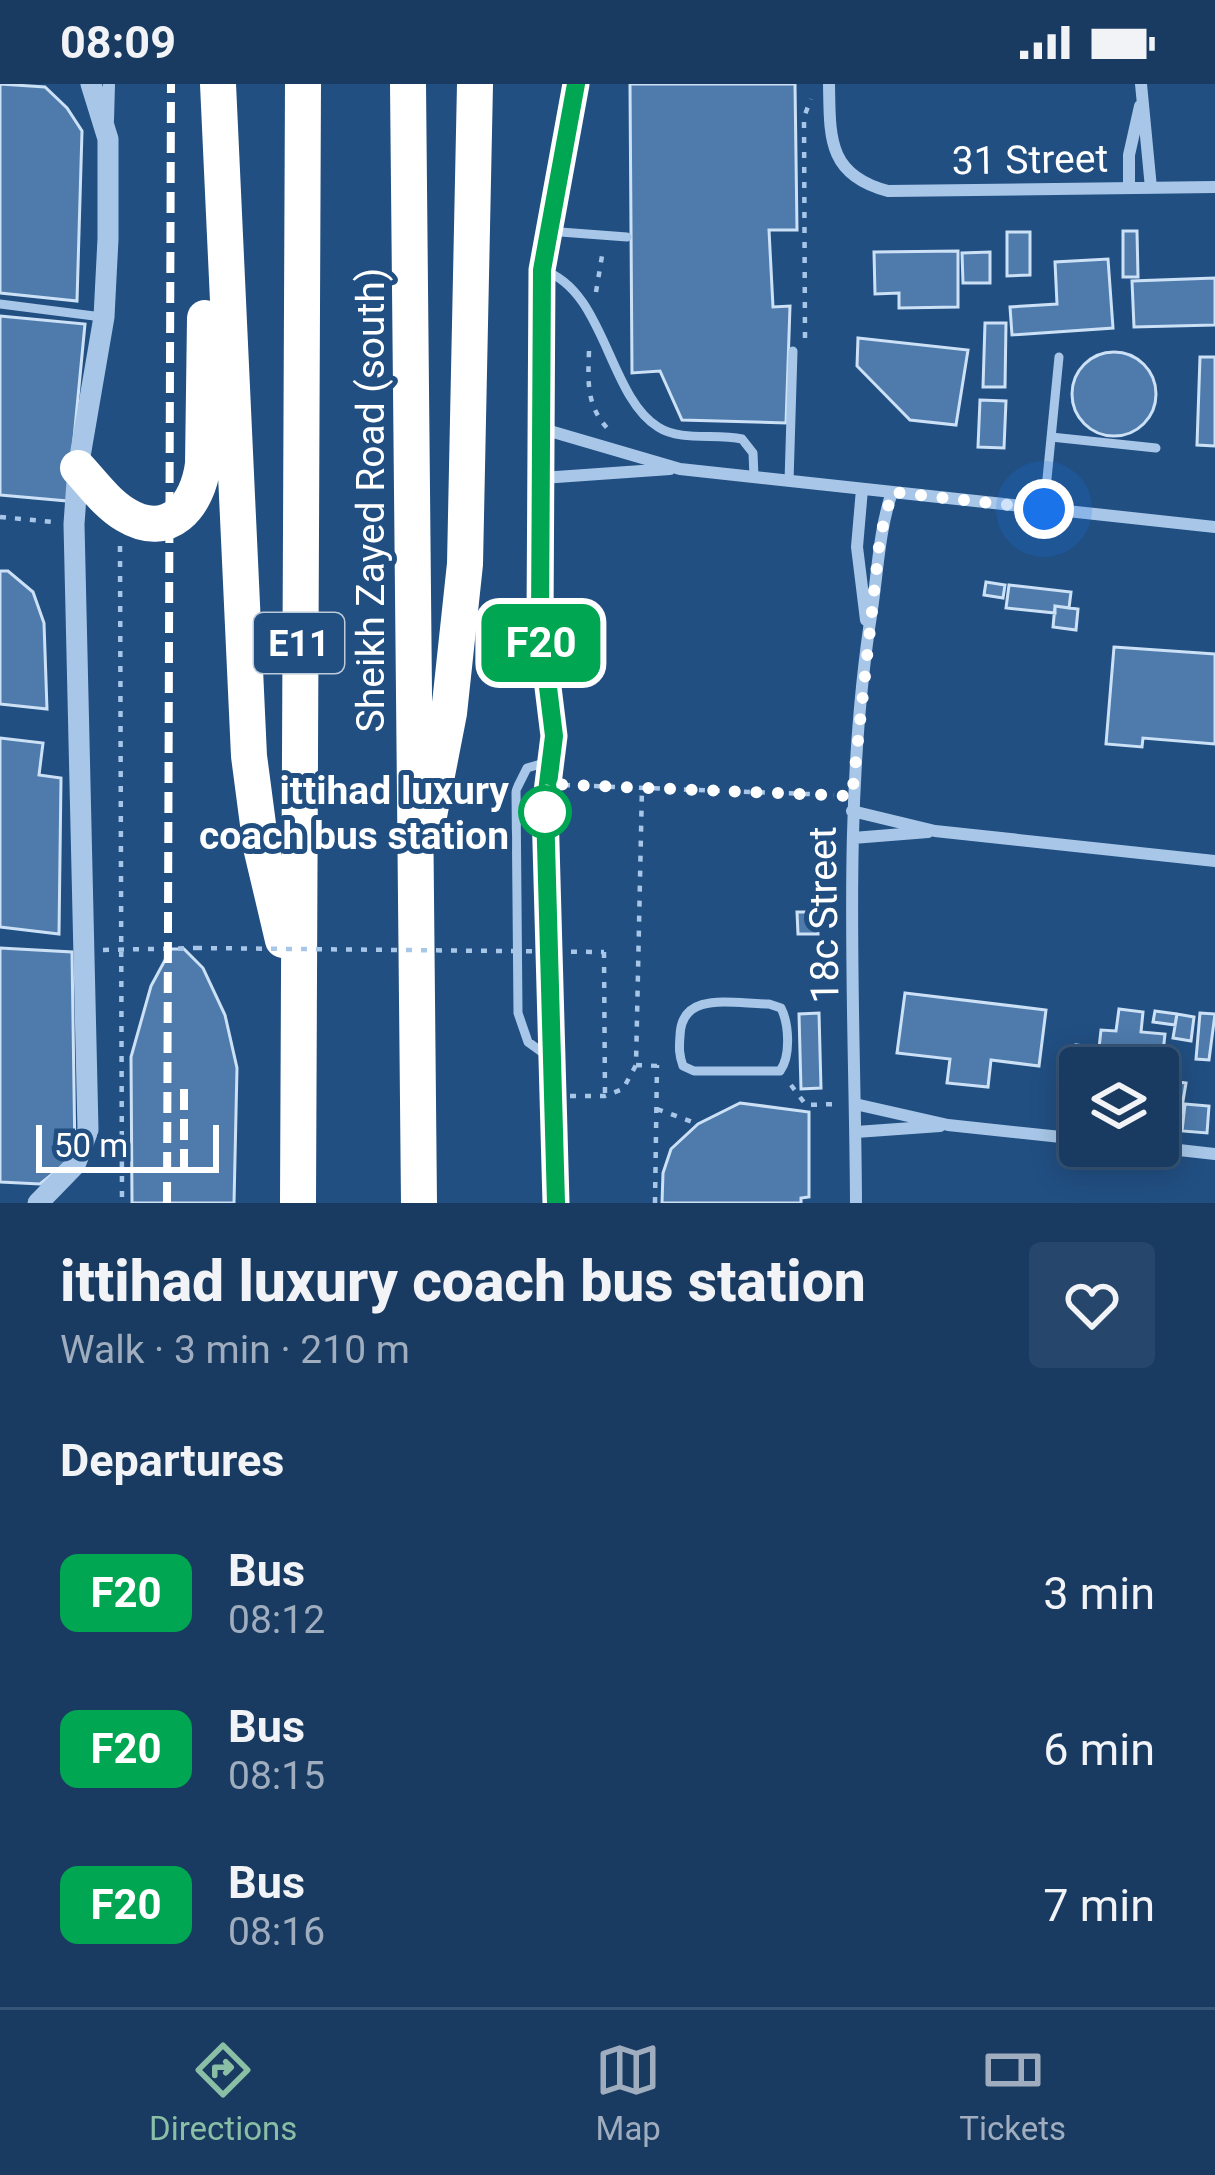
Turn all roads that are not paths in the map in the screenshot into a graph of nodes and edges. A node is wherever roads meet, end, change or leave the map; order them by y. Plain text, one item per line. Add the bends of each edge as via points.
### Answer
1 (91, 84) edge
2 (109, 84) edge
3 (218, 84) edge
4 (303, 84) edge
5 (409, 84) edge
6 (476, 84) edge
7 (576, 84) edge
8 (1141, 84) edge
9 (830, 85) edge
10 (1141, 105) junction
11 (108, 139) junction
12 (219, 153) junction
13 (1215, 187) edge
14 (1129, 188) junction
15 (1151, 188) junction
16 (547, 231) junction
17 (627, 237) dead end
18 (542, 270) junction
19 (0, 304) edge
20 (104, 317) junction
21 (793, 351) dead end
22 (1059, 357) dead end
23 (543, 429) junction
24 (1051, 437) junction
25 (1156, 448) dead end
26 (78, 468) junction
27 (678, 468) junction
28 (754, 477) junction
29 (542, 478) junction
30 (789, 481) junction
31 (862, 489) junction
32 (892, 492) junction
33 (1044, 509) junction
34 (1215, 527) edge
35 (868, 627) junction
36 (551, 761) junction
37 (852, 811) junction
38 (935, 831) junction
39 (853, 838) junction
40 (1215, 861) edge
41 (415, 871) junction
42 (296, 980) junction
43 (553, 1060) junction
44 (780, 1072) joint
45 (855, 1104) junction
46 (948, 1125) junction
47 (856, 1132) junction
48 (1059, 1137) edge
49 (1179, 1150) edge
50 (1215, 1154) edge
51 (38, 1203) edge
52 (298, 1203) edge
53 (419, 1203) edge
54 (556, 1203) edge
55 (856, 1203) edge

1 - 11 street
2 - 11 street
3 - 12 highway
4 - 42 highway, E11
5 - 41 highway, Sheikh Zayed Road (south)
6 - 41 highway via 465,564 437,787
7 - 16 street
8 - 10 street
9 - 14 street, 31 Street via 837,157 867,185
10 - 14 street
10 - 15 street
11 - 20 street
12 - 26 highway via 206,259 200,485 178,516 141,522
12 - 42 highway via 251,779 270,892
13 - 15 street, 31 Street
14 - 15 street, 31 Street
16 - 17 lane
16 - 18 street
18 - 23 street
18 - 28 lane via 572,287 654,425 742,439 753,453
19 - 20 lane
20 - 26 street
21 - 30 lane
22 - 24 lane
23 - 27 street
23 - 29 street
24 - 25 lane
24 - 33 lane
26 - 51 street via 88,1130 75,1165
27 - 28 street
27 - 29 street
28 - 30 street
29 - 36 street via 541,644 553,711
30 - 31 street
31 - 32 street
31 - 35 street, 18c Street via 857,547
32 - 33 street
32 - 35 street, 18c Street
33 - 34 street
35 - 37 street, 18c Street
36 - 43 street
36 - 43 lane via 519,778 516,812 518,1013 528,1042
37 - 38 street
37 - 39 street, 18c Street
38 - 39 street
38 - 40 street
39 - 45 street, 18c Street
41 - 53 highway, Sheikh Zayed Road (south)
42 - 52 highway, E11
43 - 54 street
44 - 44 lane via 683,1066 680,1019 699,1005 781,1007
45 - 46 street
45 - 47 street, 18c Street
46 - 47 street
46 - 48 street
47 - 55 street, 18c Street
49 - 50 street

